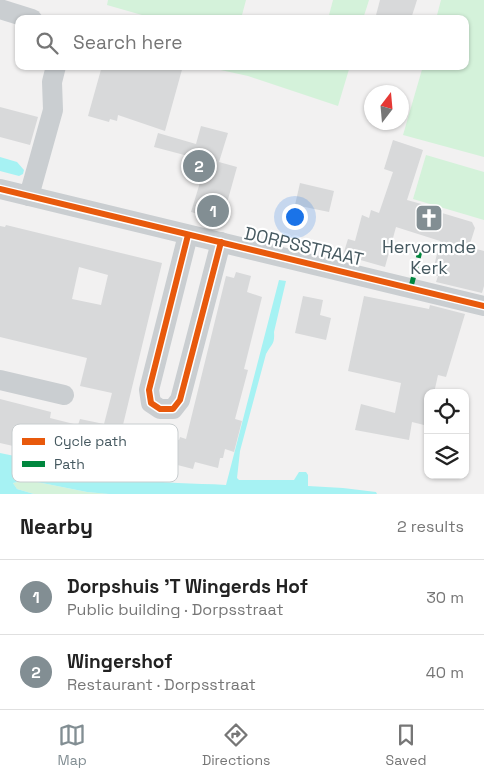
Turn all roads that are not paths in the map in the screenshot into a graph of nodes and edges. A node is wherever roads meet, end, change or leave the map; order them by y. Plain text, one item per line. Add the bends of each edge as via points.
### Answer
1 (0, 10) edge
2 (18, 15) edge
3 (55, 70) edge
4 (0, 189) edge
5 (29, 196) junction
6 (188, 235) junction
7 (221, 242) junction
8 (484, 306) edge
9 (0, 380) edge
10 (64, 395) dead end

1 - 2 street
3 - 5 street via 53,110
4 - 5 street, DORPSSTRAAT
5 - 6 street, DORPSSTRAAT
6 - 7 street, DORPSSTRAAT
6 - 7 street via 149,390 151,403 160,409 173,409 180,400
7 - 8 street, DORPSSTRAAT
9 - 10 street

